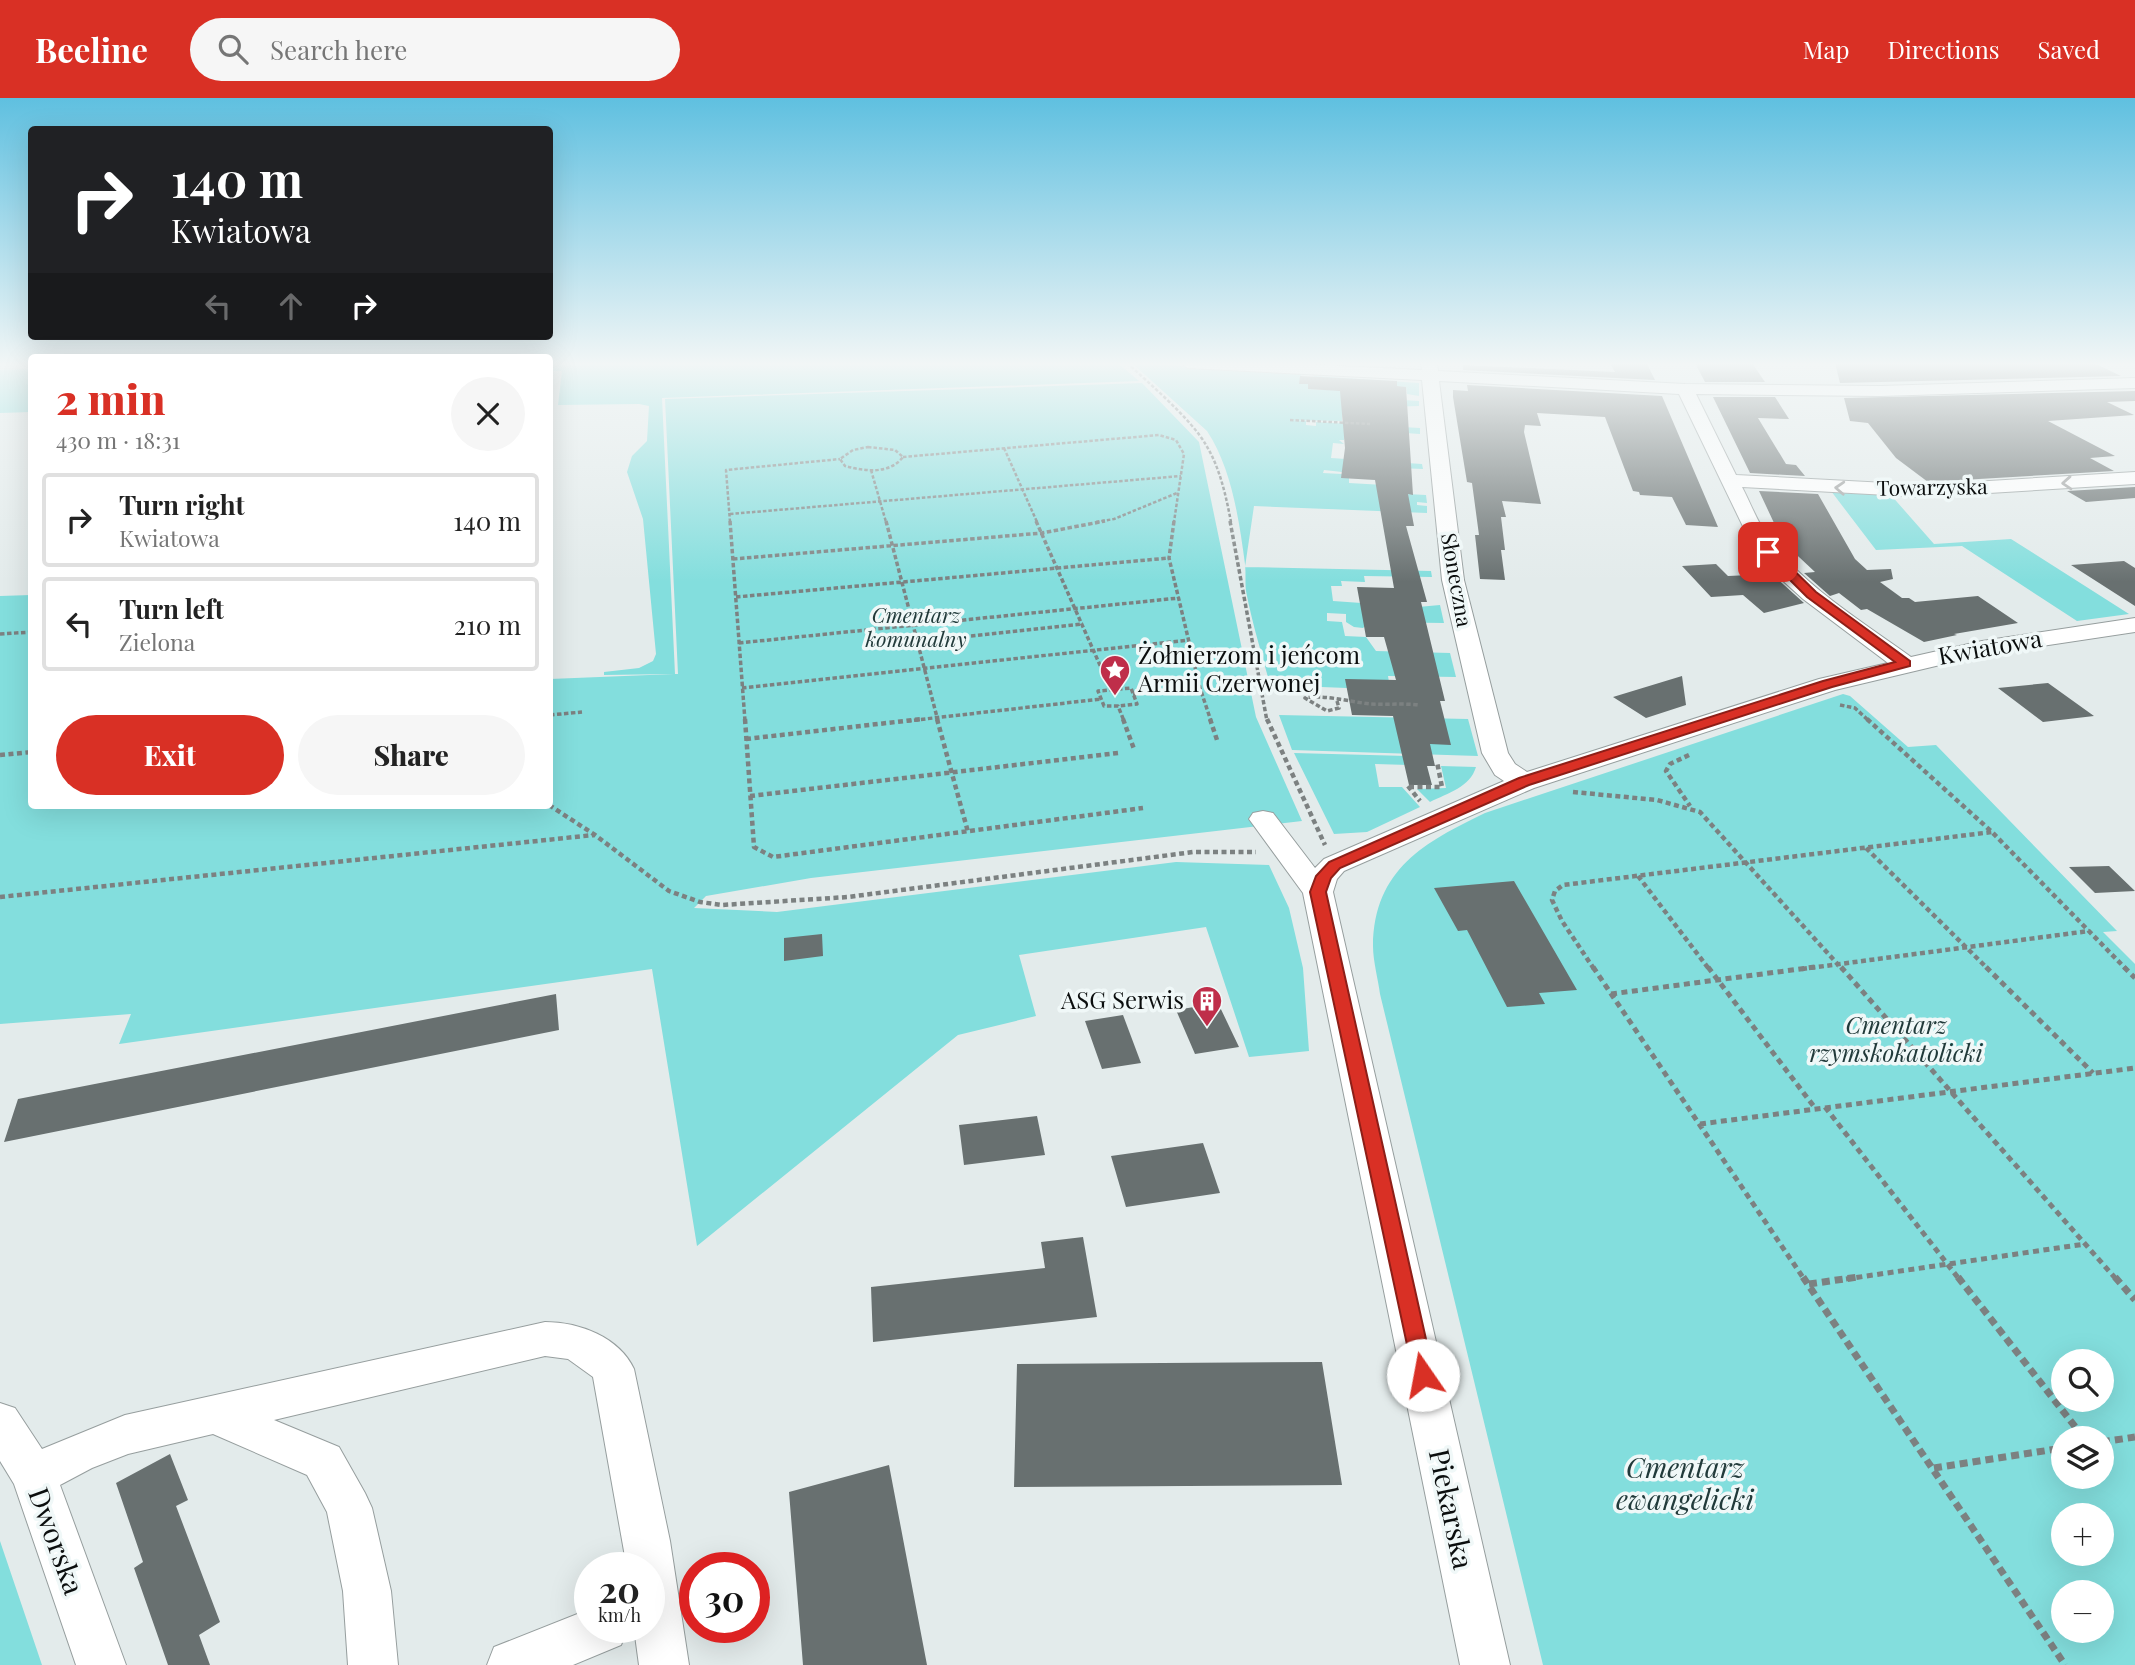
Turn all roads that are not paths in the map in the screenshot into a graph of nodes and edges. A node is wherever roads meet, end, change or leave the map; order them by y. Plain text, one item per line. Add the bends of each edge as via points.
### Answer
1 (1437, 436) edge
2 (1708, 436) edge
3 (2135, 478) edge
4 (1730, 480) junction
5 (2135, 625) edge
6 (1905, 664) junction
7 (1524, 782) junction
8 (1263, 819) dead end
9 (1326, 878) junction
10 (218, 1416) junction
11 (0, 1422) edge
12 (34, 1476) junction
13 (648, 1552) edge
14 (574, 1640) edge
15 (660, 1643) edge
16 (101, 1665) edge
17 (373, 1665) edge
18 (512, 1665) edge
19 (664, 1665) edge
20 (1485, 1665) edge

1 - 7 street, Słoneczna via 1453,580 1476,681 1495,752 1504,769
2 - 4 street
3 -> 4 street, Towarzyska via 1924,491
4 - 6 street via 1758,539 1779,565
5 - 6 street, Kwiatowa
6 - 7 street, Kwiatowa via 1828,684
7 - 9 street, Kwiatowa
8 - 9 street via 1289,852
9 - 20 street, Piekarska
10 - 12 street via 125,1436
10 - 13 street via 545,1339 566,1339 593,1350 613,1369
10 - 17 street via 323,1461 349,1508 367,1591
11 - 12 street, Dworska
12 - 16 street, Dworska
14 - 18 street
15 - 19 street

